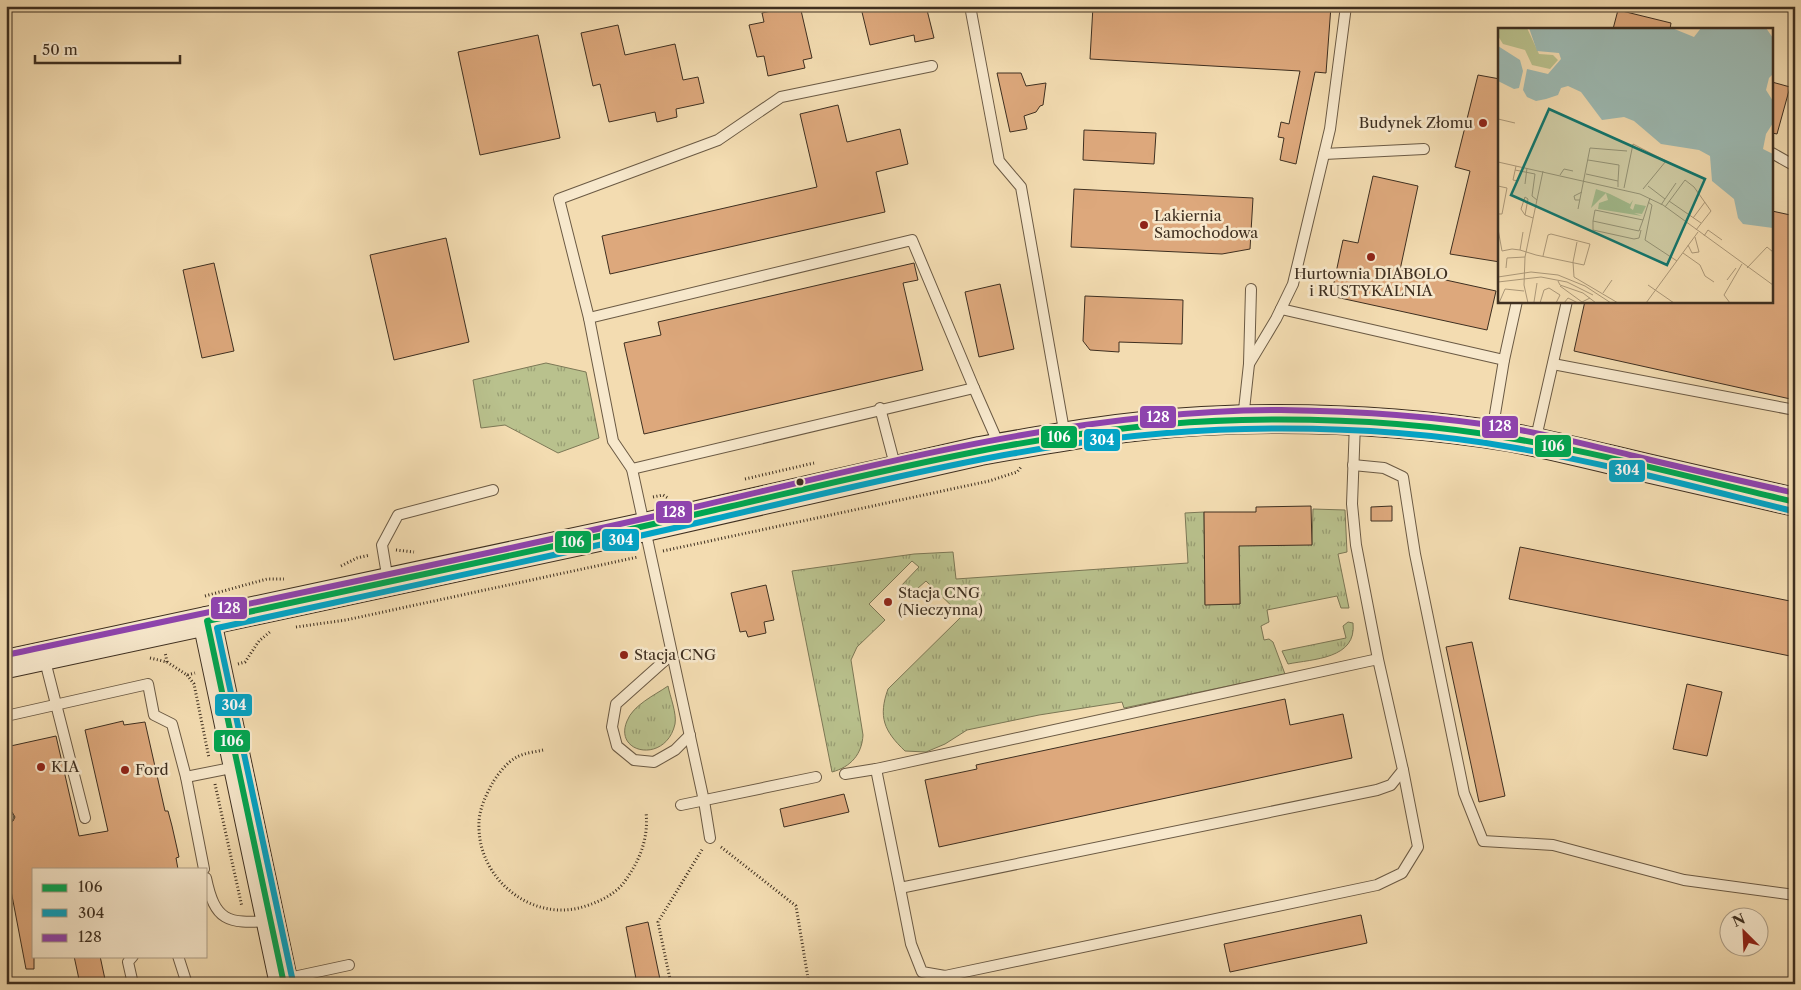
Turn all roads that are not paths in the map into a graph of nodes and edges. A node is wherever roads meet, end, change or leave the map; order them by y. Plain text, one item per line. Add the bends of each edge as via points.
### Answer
1 (970, 6) edge
2 (1346, 6) edge
3 (932, 66) dead end
4 (1424, 149) dead end
5 (1324, 154) junction
6 (1774, 154) edge
7 (1795, 166) edge
8 (1251, 289) dead end
9 (1517, 302) edge
10 (1567, 302) edge
11 (1281, 308) junction
12 (590, 318) junction
13 (1504, 360) junction
14 (1249, 364) junction
15 (1553, 364) junction
16 (974, 388) junction
17 (880, 408) junction
18 (1795, 410) edge
19 (1244, 420) junction
20 (1355, 423) junction
21 (1491, 435) junction
22 (1065, 437) junction
23 (1535, 443) junction
24 (1001, 448) junction
25 (1354, 465) junction
26 (632, 469) junction
27 (896, 470) junction
28 (493, 490) dead end
29 (1795, 502) edge
30 (645, 527) junction
31 (388, 582) junction
32 (207, 621) junction
33 (672, 654) junction
34 (44, 656) junction
35 (1378, 659) junction
36 (6, 664) edge
37 (56, 704) junction
38 (6, 716) edge
39 (690, 735) junction
40 (225, 769) junction
41 (876, 769) junction
42 (1403, 770) junction
43 (845, 774) dead end
44 (186, 777) junction
45 (816, 777) dead end
46 (704, 801) junction
47 (681, 805) dead end
48 (85, 818) dead end
49 (710, 838) road end
50 (204, 868) edge
51 (208, 888) edge
52 (900, 888) junction
53 (1795, 895) edge
54 (257, 922) junction
55 (131, 958) edge
56 (179, 958) edge
57 (348, 965) dead end
58 (283, 981) edge
59 (133, 984) edge
60 (187, 984) edge

1 - 22 lane via 999,162 1021,187
2 - 5 lane
3 - 12 lane via 781,97 718,140 559,199
4 - 5 lane
5 - 11 lane via 1293,284
6 - 7 lane
8 - 14 lane
9 - 13 lane
10 - 15 lane
11 - 13 lane
11 - 14 lane
12 - 16 lane via 912,240
12 - 26 lane via 614,441
13 - 21 lane
14 - 19 lane
15 - 18 lane
15 - 23 lane
16 - 17 lane
16 - 24 lane
17 - 26 lane
17 - 27 lane
19 - 20 street
19 - 22 street via 1144,426
20 - 21 street
20 - 25 lane
21 - 23 street
22 - 24 street
23 - 29 street
24 - 27 street
25 - 35 lane via 1352,504 1356,545
25 - 53 lane via 1384,468 1403,477 1415,554 1464,793 1483,841 1554,845 1684,880
26 - 30 lane
27 - 30 street
28 - 31 lane via 398,515 382,545
30 - 31 street
30 - 33 lane
31 - 32 street
32 - 34 street
32 - 40 street
33 - 39 lane
33 - 39 lane via 616,704 612,727 617,746 634,760 654,762
34 - 36 street
34 - 37 lane
35 - 41 lane
35 - 42 lane
37 - 38 lane
37 - 44 lane via 148,684 154,715 172,724
37 - 48 lane
39 - 46 lane
40 - 44 lane
40 - 54 street
41 - 43 lane
41 - 52 lane
42 - 52 lane via 1391,785 1377,790
42 - 52 lane via 1418,847 1402,873 1377,885 945,976 922,972 911,944
44 - 50 lane
45 - 46 lane
46 - 47 lane
46 - 49 lane
51 - 54 lane via 211,903 226,918
54 - 58 street
55 - 59 lane via 128,962
56 - 60 lane
57 - 58 lane

